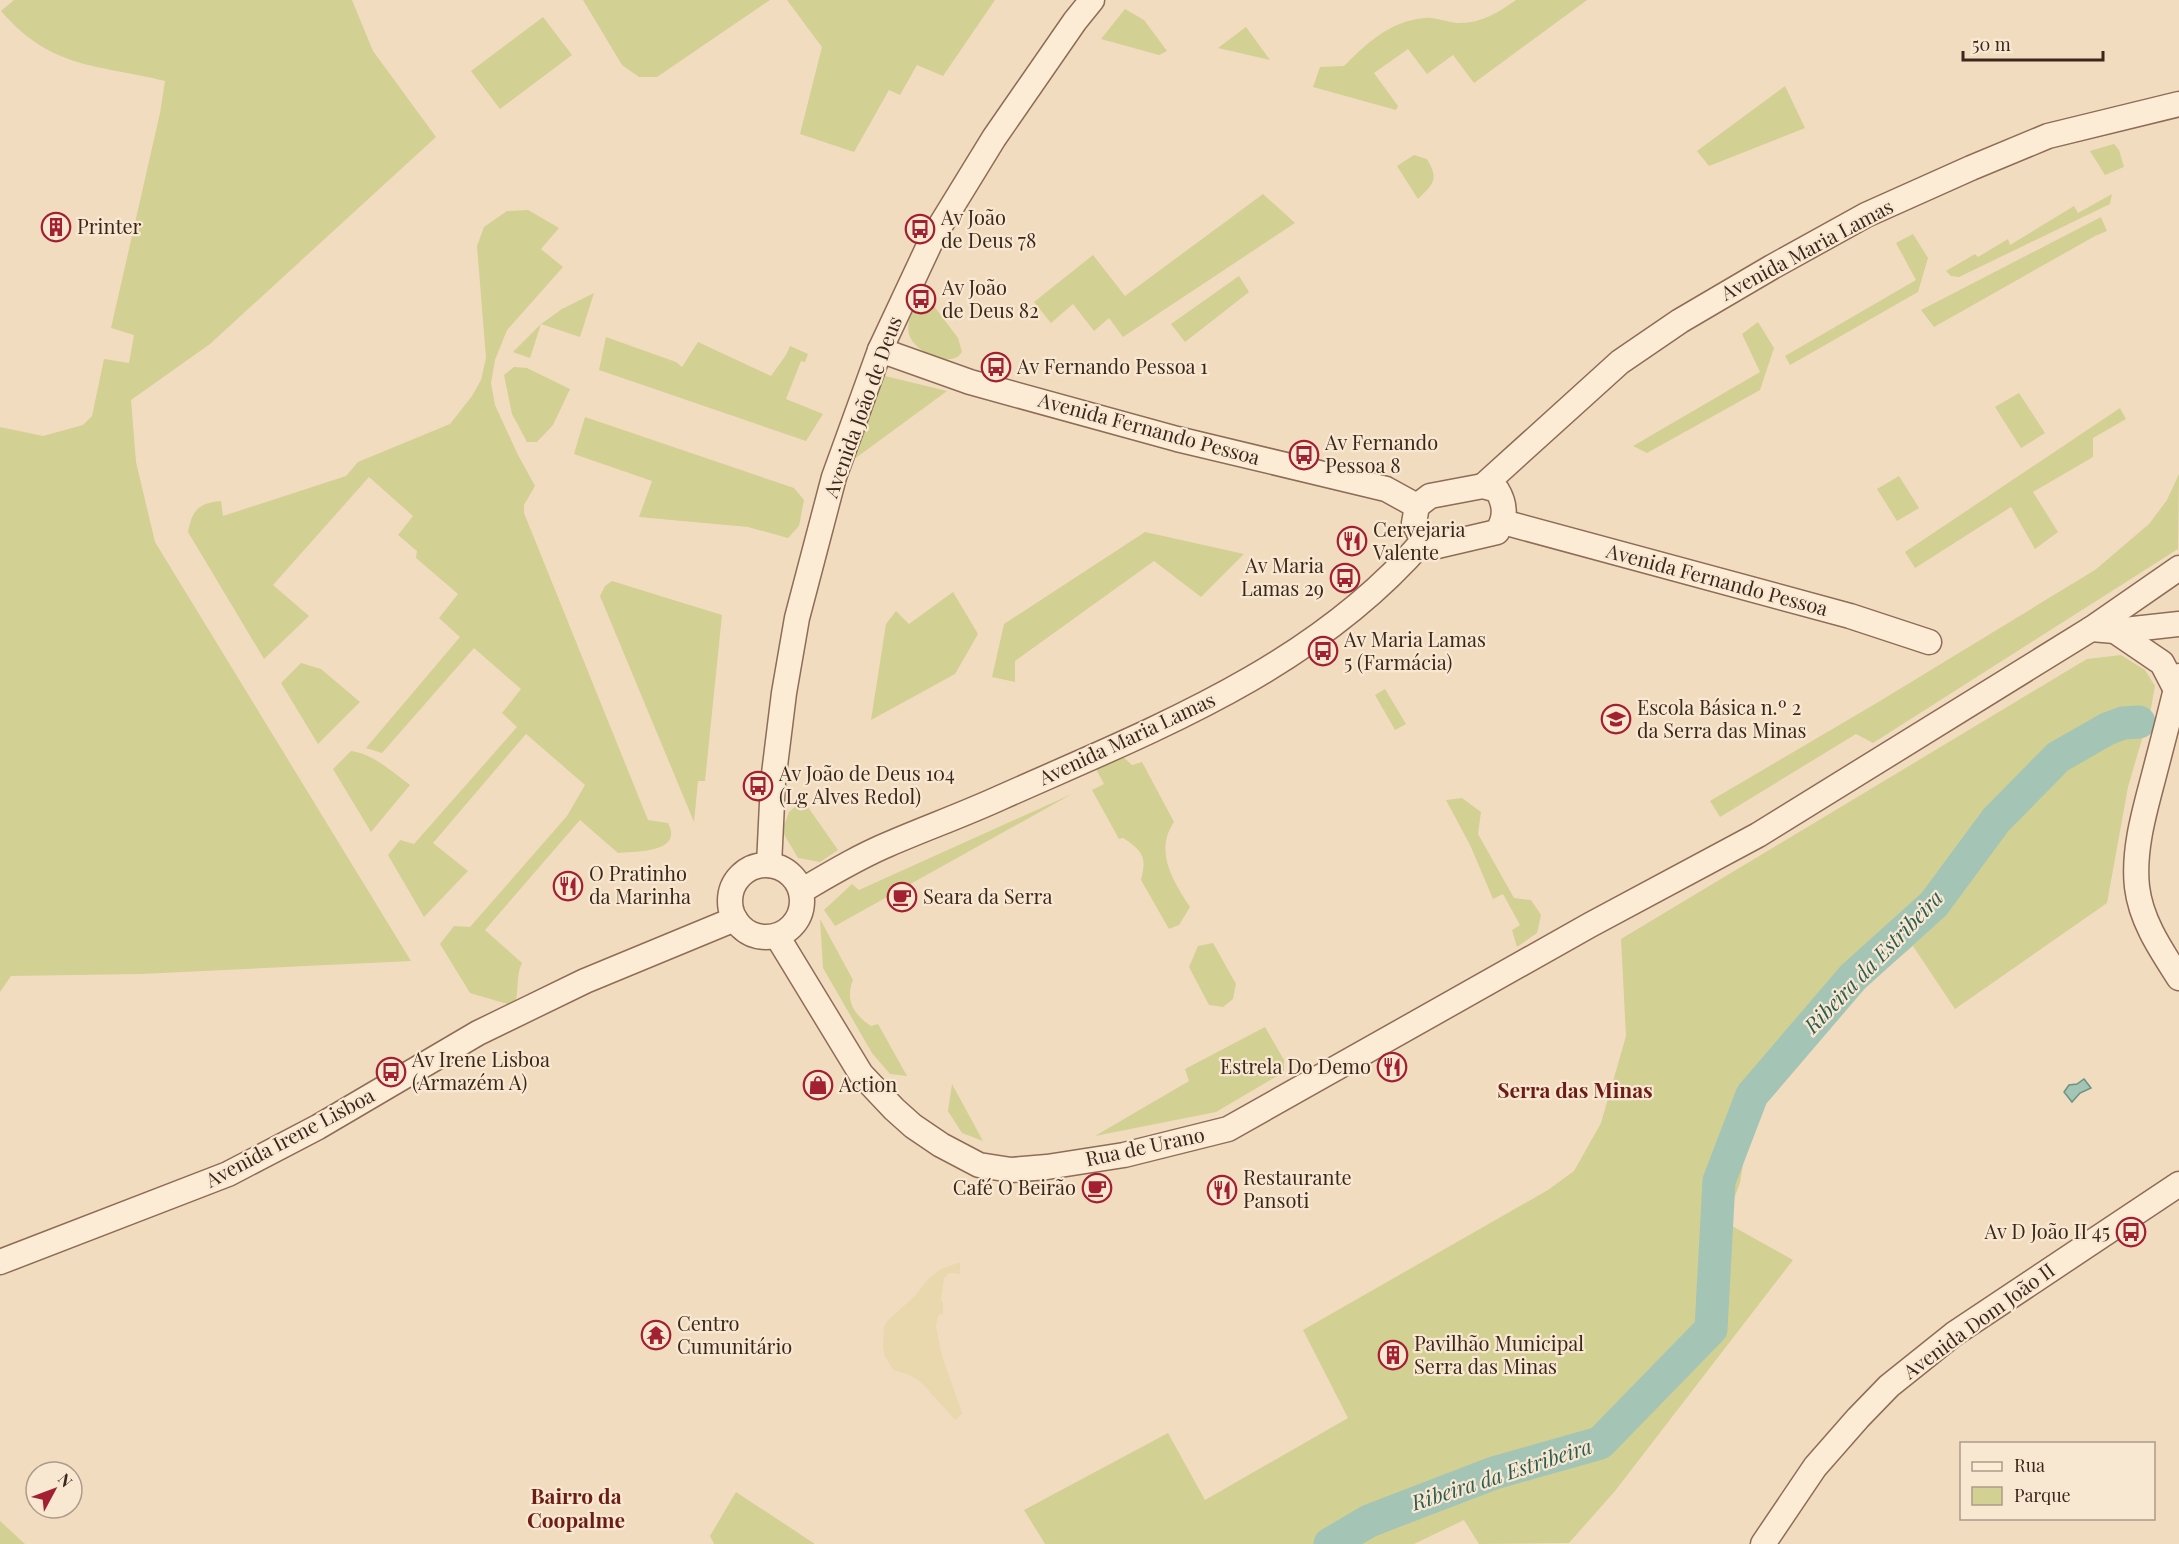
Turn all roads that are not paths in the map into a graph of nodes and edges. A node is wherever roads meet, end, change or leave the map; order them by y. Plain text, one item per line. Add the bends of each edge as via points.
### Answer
1 (1092, 0) edge
2 (2179, 104) edge
3 (880, 350) junction
4 (1483, 486) junction
5 (1417, 506) junction
6 (1503, 522) junction
7 (1424, 541) junction
8 (2179, 568) edge
9 (2179, 624) edge
10 (2091, 629) junction
11 (2115, 631) junction
12 (1929, 642) dead end
13 (2177, 683) edge
14 (769, 865) junction
15 (801, 891) junction
16 (735, 919) junction
17 (777, 936) junction
18 (2179, 978) edge
19 (2179, 1184) edge
20 (0, 1262) edge
21 (1763, 1544) edge

1 - 3 street, Avenida João de Deus via 968,179 928,246
2 - 4 street, Avenida Maria Lamas via 2048,136 1866,215 1680,321 1620,362
3 - 5 street, Avenida Fernando Pessoa via 970,382 1177,439 1386,489
3 - 14 street, Avenida João de Deus via 834,477 797,618 773,782
4 - 5 street via 1430,496
4 - 6 street via 1497,490 1504,502
5 - 7 street via 1414,523
6 - 7 street via 1497,532 1449,544 1437,546
6 - 12 street, Avenida Fernando Pessoa via 1850,616
7 - 15 street, Avenida Maria Lamas via 1398,570 1293,654 1219,698 1002,798 888,844
8 - 10 street, Rua de Urano
9 - 11 street
10 - 11 street
10 - 17 street, Rua de Urano via 1758,835 1573,934 1228,1129 1124,1155 1011,1170 979,1165 950,1150 913,1126 861,1074
11 - 13 street via 2162,663
13 - 18 street via 2143,818 2136,863 2144,914 2158,947
14 - 15 street via 789,873
14 - 16 street via 757,866 737,879 730,900
15 - 17 street via 800,913 795,923
16 - 17 street via 753,935
16 - 20 street, Avenida Irene Lisboa via 585,981 488,1028 318,1127 228,1174
19 - 21 street, Avenida Dom João II via 1954,1334 1889,1386 1815,1467

